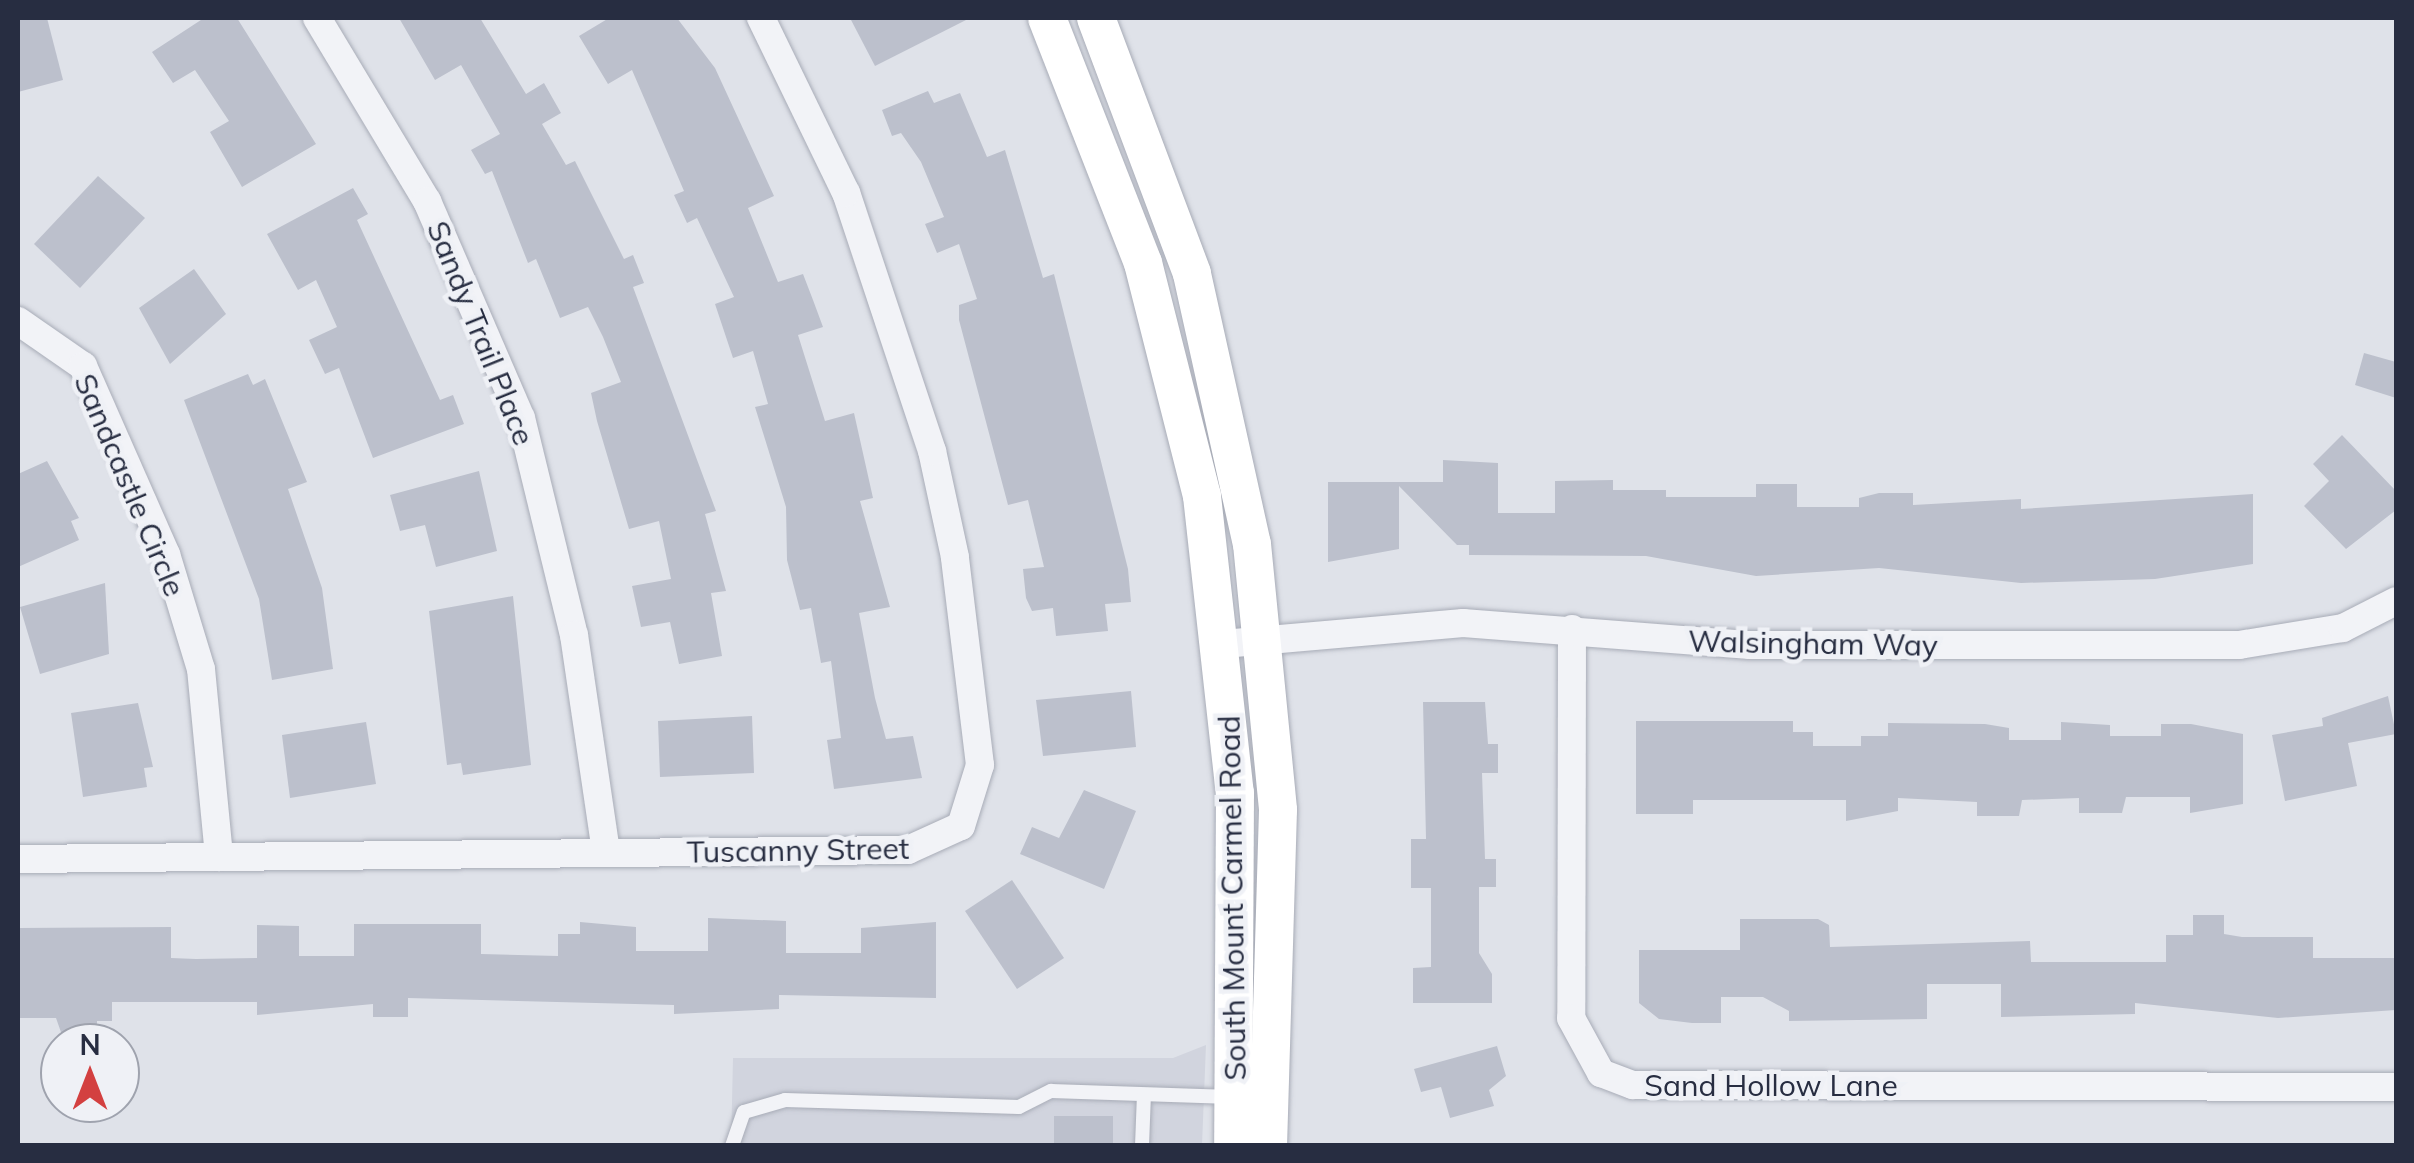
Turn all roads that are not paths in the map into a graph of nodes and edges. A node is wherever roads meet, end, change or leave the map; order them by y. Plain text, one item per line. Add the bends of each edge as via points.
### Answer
1 (317, 18) edge
2 (762, 18) edge
3 (1047, 18) edge
4 (1096, 18) edge
5 (18, 321) edge
6 (2396, 602) edge
7 (1572, 629) junction
8 (1265, 638) junction
9 (1223, 644) junction
10 (606, 852) junction
11 (219, 857) junction
12 (18, 859) edge
13 (2396, 1087) edge
14 (1144, 1095) junction
15 (1236, 1097) junction
16 (732, 1146) edge
17 (1142, 1146) edge
18 (1233, 1146) edge
19 (1268, 1146) edge

1 - 10 street, Sandy Trail Place via 427,201 521,418 574,635
2 - 10 street, Tuscanny Street via 846,193 902,346 956,557 979,788 961,826 929,847
3 - 9 street, South Mount Carmel Road via 1114,180 1170,354
4 - 8 street, South Mount Carmel Road via 1217,364
5 - 11 street, Sandcastle Circle via 83,366 166,554 201,669
6 - 7 street, Walsingham Way via 2343,628 2239,645 1811,647
7 - 8 street, Walsingham Way via 1420,623
7 - 13 street, Sand Hollow Lane via 1571,1018 1601,1073 1633,1085
8 - 9 street, Walsingham Way
8 - 19 street, South Mount Carmel Road via 1280,894
9 - 15 street, South Mount Carmel Road via 1235,792
10 - 11 street, Tuscanny Street
11 - 12 street, Tuscanny Street
14 - 15 lane
14 - 16 lane via 1051,1092 1019,1107 785,1100 744,1112
14 - 17 lane
15 - 18 street, South Mount Carmel Road

